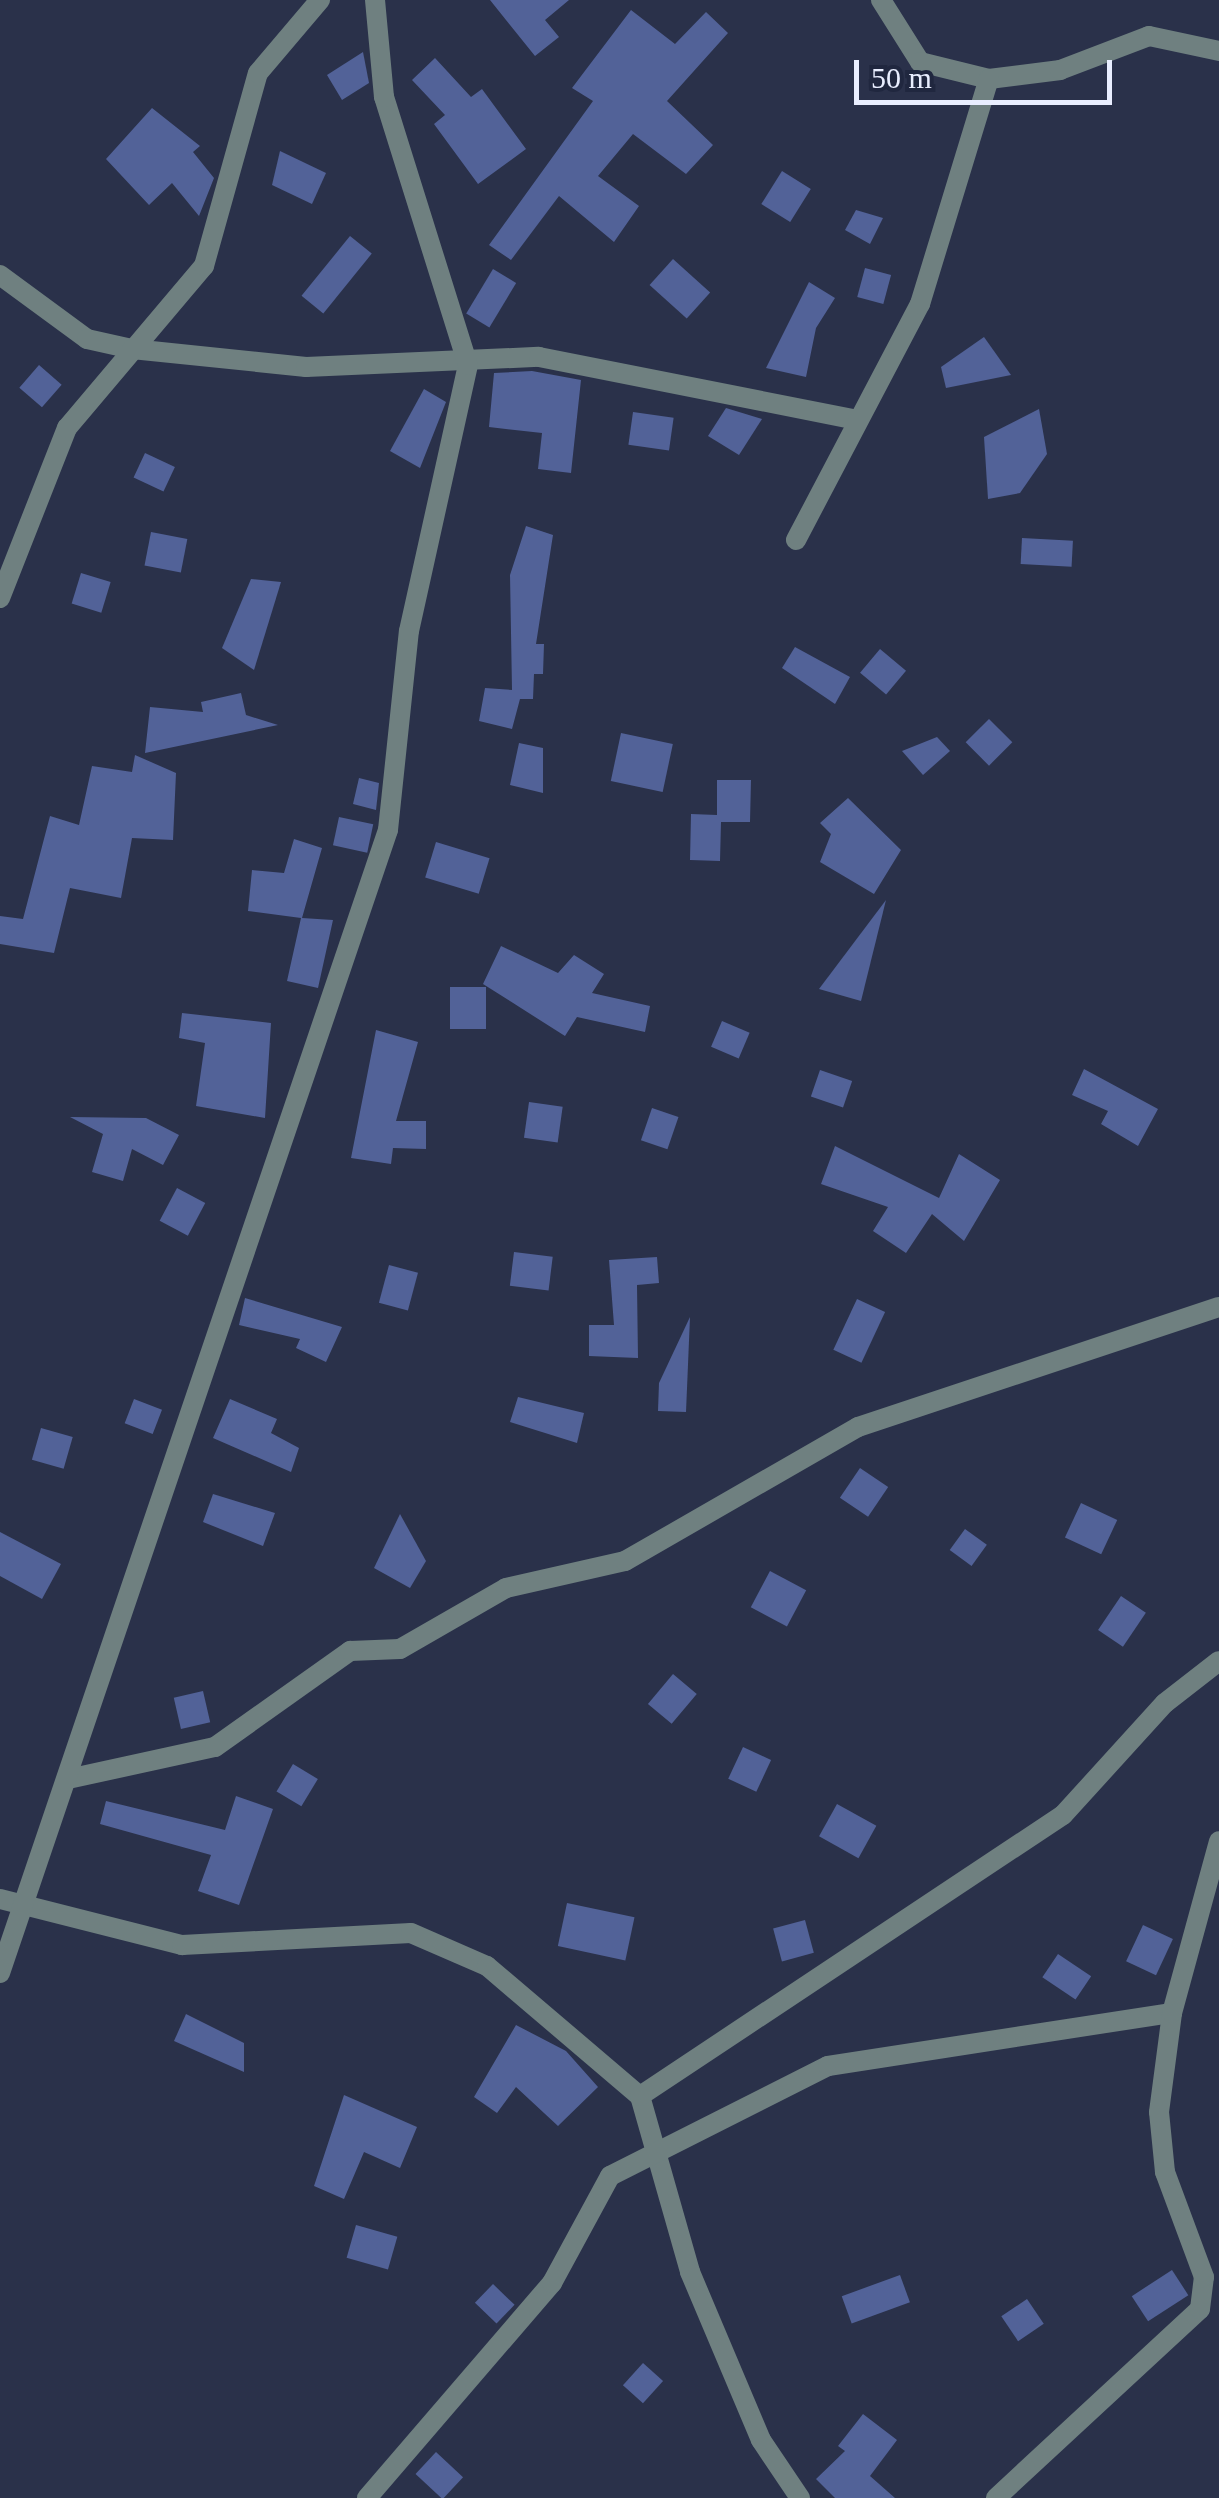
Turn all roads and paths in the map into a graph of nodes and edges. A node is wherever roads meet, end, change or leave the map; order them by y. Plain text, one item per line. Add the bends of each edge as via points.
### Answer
1 (320, 0) edge
2 (375, 0) edge
3 (881, 0) edge
4 (1219, 51) edge
5 (989, 79) junction
6 (0, 274) edge
7 (132, 349) junction
8 (468, 366) junction
9 (853, 419) junction
10 (796, 540) dead end
11 (0, 598) edge
12 (1219, 1307) edge
13 (1219, 1662) edge
14 (68, 1779) junction
15 (1219, 1841) edge
16 (1212, 1886) edge
17 (0, 1898) edge
18 (27, 1900) junction
19 (0, 1973) edge
20 (1172, 2014) junction
21 (640, 2096) junction
22 (657, 2155) junction
23 (366, 2498) edge
24 (800, 2498) edge
25 (996, 2498) edge

1 - 7 street via 258,73 204,266
2 - 8 street via 384,97
3 - 5 street via 920,62
4 - 5 street via 1150,36 1060,70
5 - 9 street via 920,304
6 - 7 street via 88,340
7 - 8 street via 306,366
7 - 11 street via 67,428
8 - 9 street via 539,357 614,365
8 - 14 street via 409,630 388,830 362,923 325,1004
9 - 10 street
12 - 14 street via 858,1428 625,1561 506,1588 400,1650 350,1651 214,1747
13 - 21 street via 1165,1703 1063,1815
14 - 18 street
15 - 16 street
16 - 20 street
17 - 18 street
18 - 19 street
18 - 21 street via 118,1934 182,1945 433,1938 487,1966
20 - 22 street via 828,2066
20 - 25 street via 1162,2142 1178,2222 1204,2278 1200,2309
21 - 22 street
22 - 23 street via 610,2176 552,2283
22 - 24 street via 690,2272 761,2440

